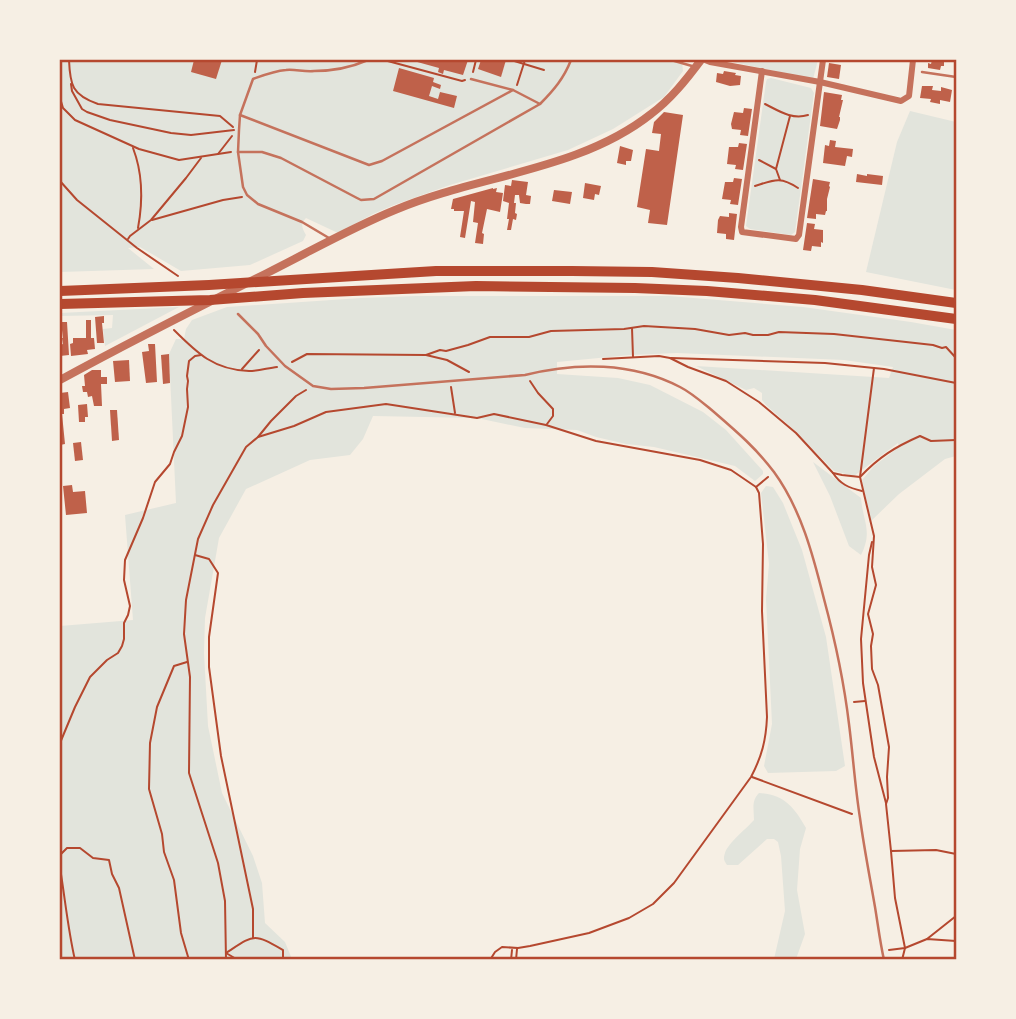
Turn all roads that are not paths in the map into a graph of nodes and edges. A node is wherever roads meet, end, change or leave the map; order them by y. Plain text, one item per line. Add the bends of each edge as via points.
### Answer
1 (368, 60) edge
2 (571, 60) edge
3 (671, 60) edge
4 (823, 60) edge
5 (913, 60) edge
6 (700, 62) edge
7 (762, 71) junction
8 (922, 72) dead end
9 (956, 75) edge
10 (471, 79) road end
11 (820, 82) junction
12 (513, 90) junction
13 (540, 104) junction
14 (240, 115) junction
15 (238, 152) junction
16 (328, 242) junction
17 (60, 291) edge
18 (957, 303) edge
19 (60, 304) edge
20 (238, 314) dead end
21 (957, 319) edge
22 (60, 380) edge
23 (884, 960) edge

1 - 14 lane via 315,72 288,69 253,79
2 - 13 lane via 565,75
3 - 6 lane
4 - 11 street
5 - 11 street via 909,96 901,101
6 - 7 street
6 - 16 street via 650,115 607,141 572,157 424,198
7 - 11 street
7 - 11 street via 742,232 796,239 799,234
8 - 9 lane
10 - 12 lane
12 - 13 lane
12 - 14 lane via 369,165
13 - 15 lane via 374,199 356,198 281,158
14 - 15 lane
15 - 16 lane via 248,195 258,204 302,222
16 - 22 street
17 - 18 highway via 436,271 652,272
19 - 21 highway via 476,286 635,288 815,300
20 - 23 lane via 285,366 313,386 365,388 478,380 582,366 633,370 682,388 752,445 787,493 820,582 846,703 859,817

